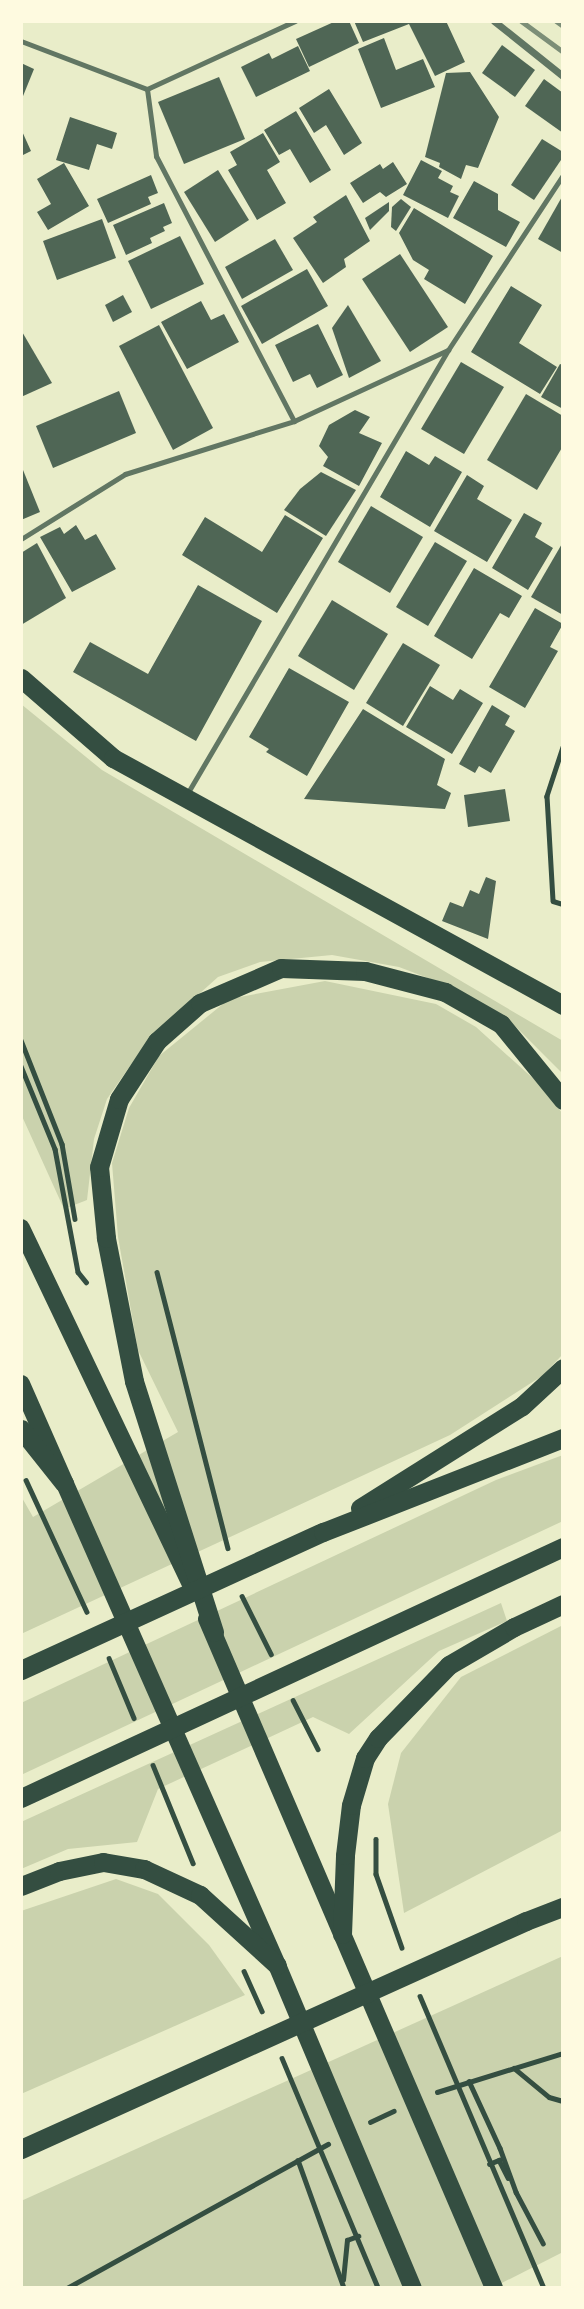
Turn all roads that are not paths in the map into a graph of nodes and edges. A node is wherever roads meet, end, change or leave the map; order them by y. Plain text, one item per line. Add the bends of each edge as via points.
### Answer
1 (295, 21) edge
2 (494, 21) edge
3 (21, 41) edge
4 (563, 76) edge
5 (147, 89) junction
6 (563, 175) edge
7 (448, 350) junction
8 (294, 421) junction
9 (21, 539) edge
10 (21, 678) edge
11 (185, 798) junction
12 (563, 1005) edge
13 (563, 1100) edge
14 (21, 1228) edge
15 (563, 1368) edge
16 (21, 1384) edge
17 (21, 1429) edge
18 (563, 1438) edge
19 (64, 1483) junction
20 (324, 1532) junction
21 (563, 1547) edge
22 (563, 1604) edge
23 (214, 1632) junction
24 (21, 1670) edge
25 (21, 1798) edge
26 (21, 1886) edge
27 (563, 1893) edge
28 (563, 1907) edge
29 (526, 1921) junction
30 (342, 1934) junction
31 (277, 1965) junction
32 (21, 2149) edge
33 (413, 2288) edge
34 (494, 2288) edge

1 - 5 lane
2 - 4 street
3 - 5 lane
5 - 8 lane via 156,156
6 - 7 lane
7 - 8 lane
7 - 11 lane
8 - 9 lane via 125,474
10 - 11 highway via 113,758
11 - 12 highway
13 - 23 highway via 501,1024 445,992 365,971 281,968 200,1003 157,1041 119,1099 99,1167 106,1238 134,1381
14 - 23 main road
15 - 20 highway via 522,1406
16 - 19 main road
17 - 19 highway
18 - 20 highway
19 - 31 main road
20 - 24 highway
21 - 25 highway
22 - 30 highway via 449,1665 378,1738 365,1758 351,1805
23 - 30 main road
26 - 31 highway via 59,1871 103,1862 144,1869 200,1895
27 - 29 highway
28 - 29 highway
29 - 32 highway
30 - 34 main road
31 - 33 main road

